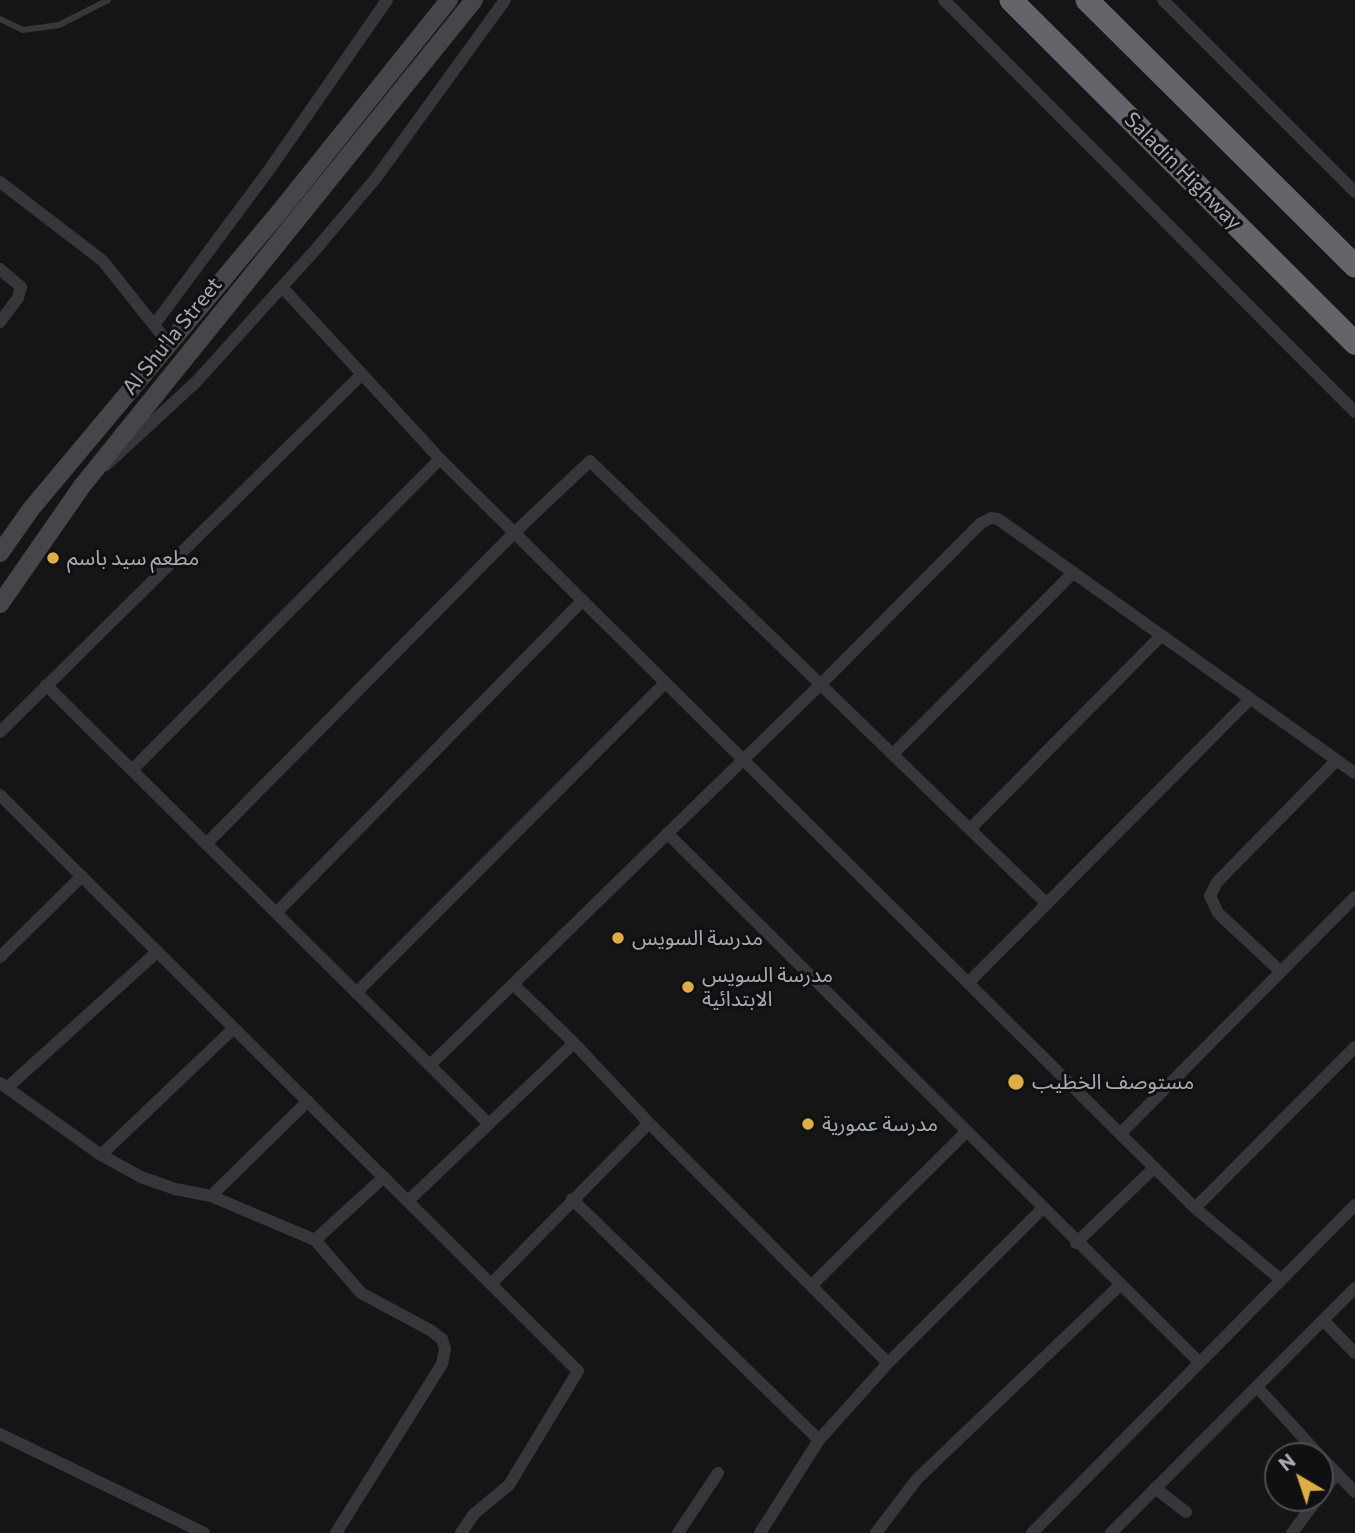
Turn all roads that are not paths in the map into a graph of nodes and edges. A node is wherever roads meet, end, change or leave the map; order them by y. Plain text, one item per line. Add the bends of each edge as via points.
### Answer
1 (108, 0) edge
2 (449, 0) edge
3 (474, 0) edge
4 (505, 0) edge
5 (944, 0) edge
6 (1011, 0) edge
7 (1087, 0) edge
8 (1163, 0) edge
9 (382, 2) edge
10 (0, 19) edge
11 (0, 183) edge
12 (1355, 192) edge
13 (1355, 266) edge
14 (0, 269) edge
15 (282, 287) junction
16 (0, 322) edge
17 (154, 325) junction
18 (168, 343) junction
19 (1355, 343) edge
20 (361, 375) junction
21 (1355, 412) edge
22 (440, 459) junction
23 (82, 486) junction
24 (514, 533) junction
25 (0, 553) edge
26 (1072, 574) junction
27 (582, 601) junction
28 (0, 604) edge
29 (1160, 637) junction
30 (665, 682) junction
31 (821, 684) junction
32 (46, 685) junction
33 (1250, 699) junction
34 (0, 732) edge
35 (894, 753) junction
36 (743, 760) junction
37 (1337, 760) junction
38 (132, 770) junction
39 (1355, 773) edge
40 (2, 801) edge
41 (970, 829) junction
42 (667, 833) junction
43 (206, 844) junction
44 (82, 876) junction
45 (1355, 897) edge
46 (1047, 904) junction
47 (276, 913) junction
48 (157, 952) junction
49 (0, 957) edge
50 (1279, 970) junction
51 (968, 983) junction
52 (513, 984) junction
53 (356, 992) junction
54 (234, 1028) junction
55 (574, 1043) junction
56 (1355, 1047) edge
57 (430, 1065) junction
58 (4, 1085) edge
59 (308, 1101) junction
60 (489, 1124) junction
61 (649, 1124) junction
62 (966, 1132) junction
63 (1120, 1134) junction
64 (101, 1155) junction
65 (1154, 1168) junction
66 (384, 1177) junction
67 (211, 1196) junction
68 (572, 1199) junction
69 (408, 1201) junction
70 (1355, 1205) edge
71 (1195, 1208) junction
72 (1042, 1209) junction
73 (315, 1240) junction
74 (1076, 1243) junction
75 (1280, 1279) junction
76 (491, 1284) junction
77 (812, 1285) junction
78 (1119, 1286) junction
79 (1355, 1288) edge
80 (1324, 1321) junction
81 (1355, 1353) edge
82 (1199, 1362) junction
83 (888, 1363) junction
84 (1256, 1387) junction
85 (0, 1434) edge
86 (819, 1440) junction
87 (1307, 1442) edge
88 (1334, 1472) edge
89 (718, 1473) dead end
90 (1336, 1474) junction
91 (1334, 1477) edge
92 (1155, 1489) junction
93 (1355, 1492) edge
94 (1186, 1512) dead end
95 (1308, 1512) edge
96 (204, 1533) edge
97 (336, 1533) edge
98 (461, 1533) edge
99 (678, 1533) edge
100 (760, 1533) edge
101 (876, 1533) edge
102 (1032, 1533) edge
103 (1111, 1533) edge
104 (1292, 1533) edge

1 - 10 lane via 58,25 23,30
2 - 18 main road, Al Shu'la Street
3 - 23 main road, Al Shu'la Street
4 - 15 street via 376,178
5 - 21 street
6 - 19 highway, Saladin Highway
7 - 13 highway
8 - 12 street
9 - 17 street via 269,170
11 - 17 street via 103,261
14 - 16 street via 21,288
15 - 20 street
15 - 23 street via 173,406
17 - 18 street
18 - 25 main road, Al Shu'la Street
20 - 22 street
20 - 32 street
22 - 24 street
22 - 38 street
23 - 28 main road, Al Shu'la Street
24 - 27 street
24 - 31 street via 590,461
24 - 43 street
26 - 29 street
26 - 31 street via 991,518
26 - 35 street
27 - 30 street
27 - 47 street
29 - 33 street
29 - 41 street
30 - 36 street
30 - 53 street
31 - 35 street
31 - 36 street
32 - 34 street
32 - 38 street
33 - 37 street
33 - 46 street
35 - 41 street
36 - 42 street
36 - 51 street
37 - 39 street
37 - 50 street via 1216,882 1210,896 1217,914
38 - 43 street
40 - 44 street
41 - 46 street
42 - 52 street
42 - 62 street
43 - 47 street
44 - 48 street
44 - 49 street
45 - 50 street
46 - 51 street
47 - 53 street
48 - 54 street
48 - 58 street
50 - 63 street
51 - 63 street
52 - 55 street
52 - 57 street
53 - 57 street
54 - 59 street
54 - 64 street
55 - 60 street
55 - 61 street
56 - 71 street
57 - 60 street
58 - 64 street
59 - 66 street
59 - 67 street
60 - 69 street
61 - 68 street
61 - 77 street
62 - 72 street
62 - 77 street
63 - 65 street
64 - 67 street via 141,1177
65 - 71 street
65 - 74 street
66 - 69 street
66 - 73 street
67 - 73 street
68 - 76 street
68 - 86 street
69 - 76 street
70 - 75 street
71 - 75 street
72 - 74 street
72 - 83 street
73 - 97 street via 361,1293 430,1330 442,1339 445,1349 442,1364
74 - 78 street
75 - 82 street
76 - 98 street via 578,1371 509,1485 474,1514
77 - 83 street
78 - 82 street
78 - 101 street via 917,1479
79 - 80 street
80 - 81 street
80 - 84 street
82 - 102 street
83 - 86 street
84 - 87 street
84 - 92 street
85 - 96 street
86 - 100 street
88 - 90 street
89 - 99 street
90 - 91 street
90 - 93 street
92 - 94 street
92 - 103 street
95 - 104 street

